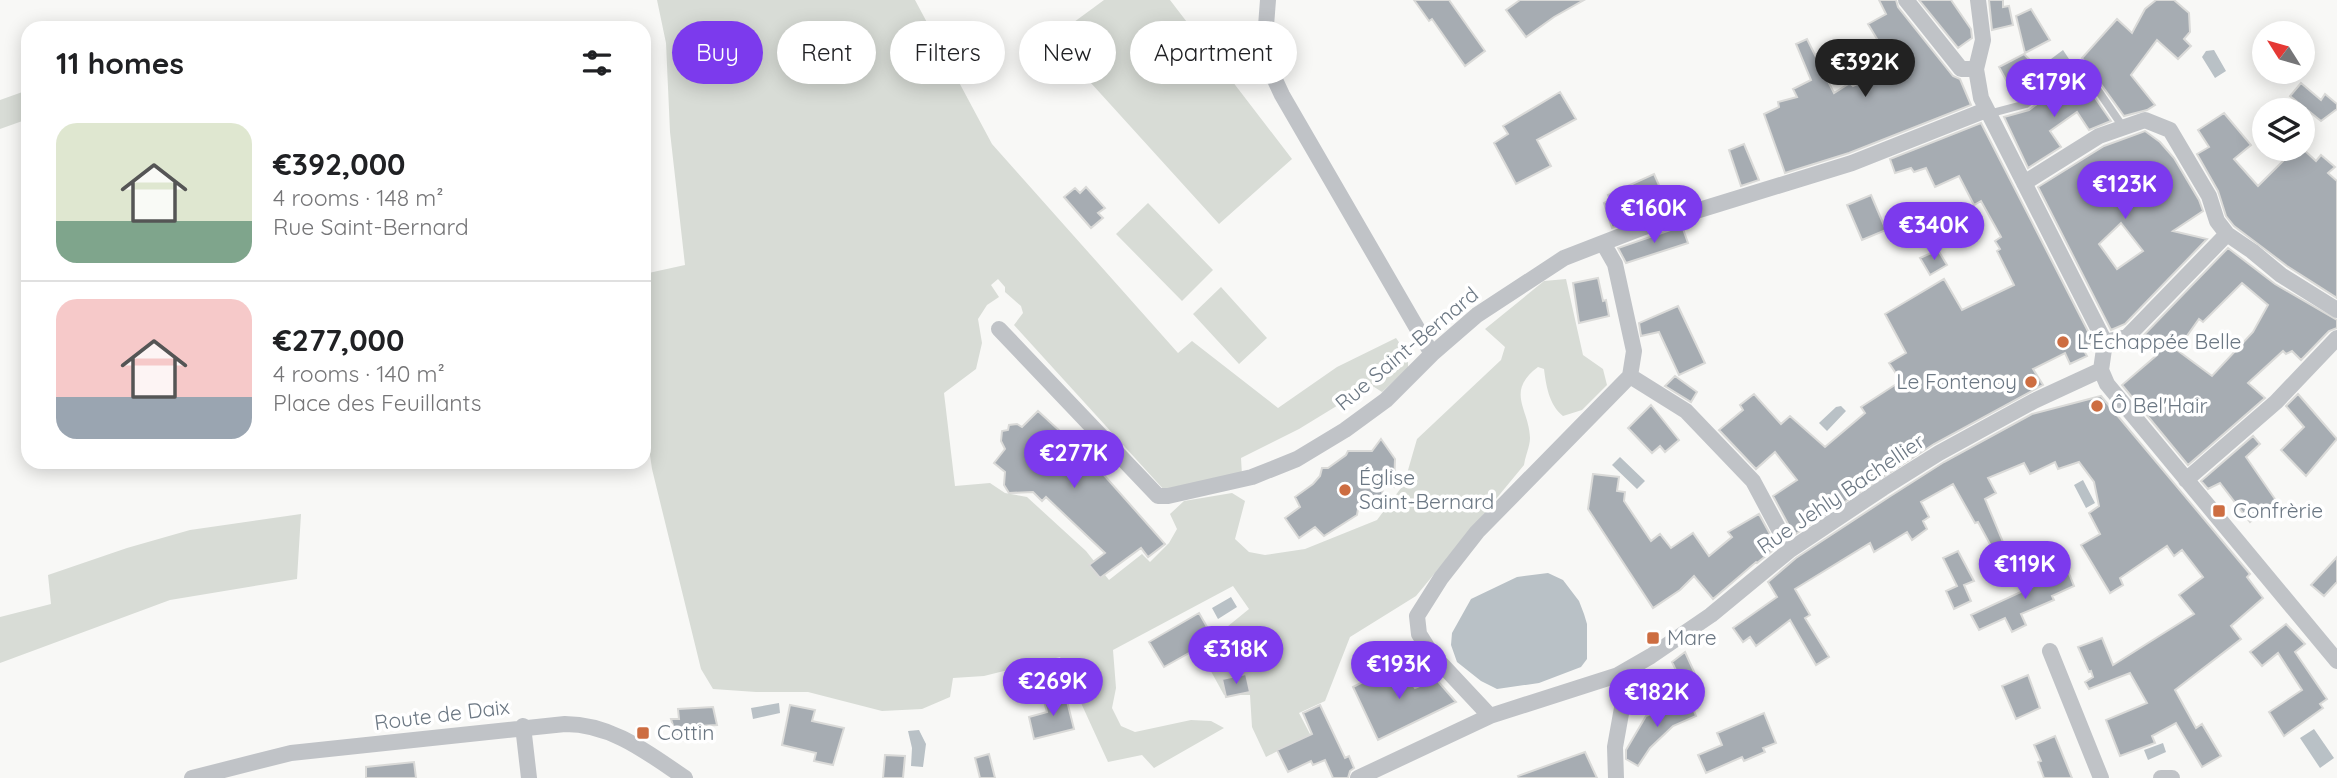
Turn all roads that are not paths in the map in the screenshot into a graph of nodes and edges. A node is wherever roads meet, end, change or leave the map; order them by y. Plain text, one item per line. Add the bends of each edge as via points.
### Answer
1 (1268, 0) edge
2 (1906, 0) edge
3 (1978, 0) edge
4 (1976, 69) junction
5 (1987, 112) junction
6 (2123, 127) junction
7 (2024, 183) junction
8 (2227, 234) junction
9 (1603, 243) junction
10 (2337, 310) edge
11 (999, 329) dead end
12 (2337, 338) edge
13 (2105, 342) junction
14 (1432, 354) junction
15 (2101, 370) junction
16 (1630, 376) junction
17 (2186, 480) junction
18 (1790, 550) junction
19 (2050, 651) dead end
20 (2337, 661) edge
21 (1618, 675) junction
22 (1490, 716) junction
23 (523, 726) junction
24 (241, 771) edge
25 (192, 778) edge
26 (529, 778) edge
27 (685, 778) edge
28 (1357, 778) edge
29 (1616, 778) edge
30 (2101, 778) edge
31 (2161, 778) edge
32 (2172, 778) edge

1 - 14 street via 1268,65
2 - 4 street via 1961,69
3 - 4 street via 1983,40
4 - 5 street
5 - 6 lane via 2026,104 2080,64
5 - 7 street
5 - 9 street, Rue Saint-Bernard via 1852,163
6 - 7 street via 2099,136
6 - 8 street via 2144,120 2170,130
7 - 13 street
8 - 10 street
8 - 13 street via 2127,337
9 - 14 street, Rue Saint-Bernard via 1564,258 1517,288
9 - 16 street via 1615,264 1634,351
11 - 14 street, Rue Saint-Bernard via 1158,496 1251,477 1297,459 1385,400
12 - 17 street via 2276,402
13 - 15 street
15 - 17 street via 2107,384
15 - 18 street, Rue Jehly Bachellier via 1939,453
16 - 18 street via 1686,411 1753,481
16 - 22 street via 1477,532 1417,616 1419,634 1431,653
17 - 20 street
18 - 21 street, Rue Jehly Bachellier via 1711,615
19 - 30 street
21 - 22 street
21 - 29 street via 1622,708 1615,747
22 - 28 street
23 - 24 street, Route de Daix via 291,753
23 - 26 street
23 - 27 street, Route de Daix via 595,726 621,736
24 - 25 street, Route de Daix
31 - 32 street

